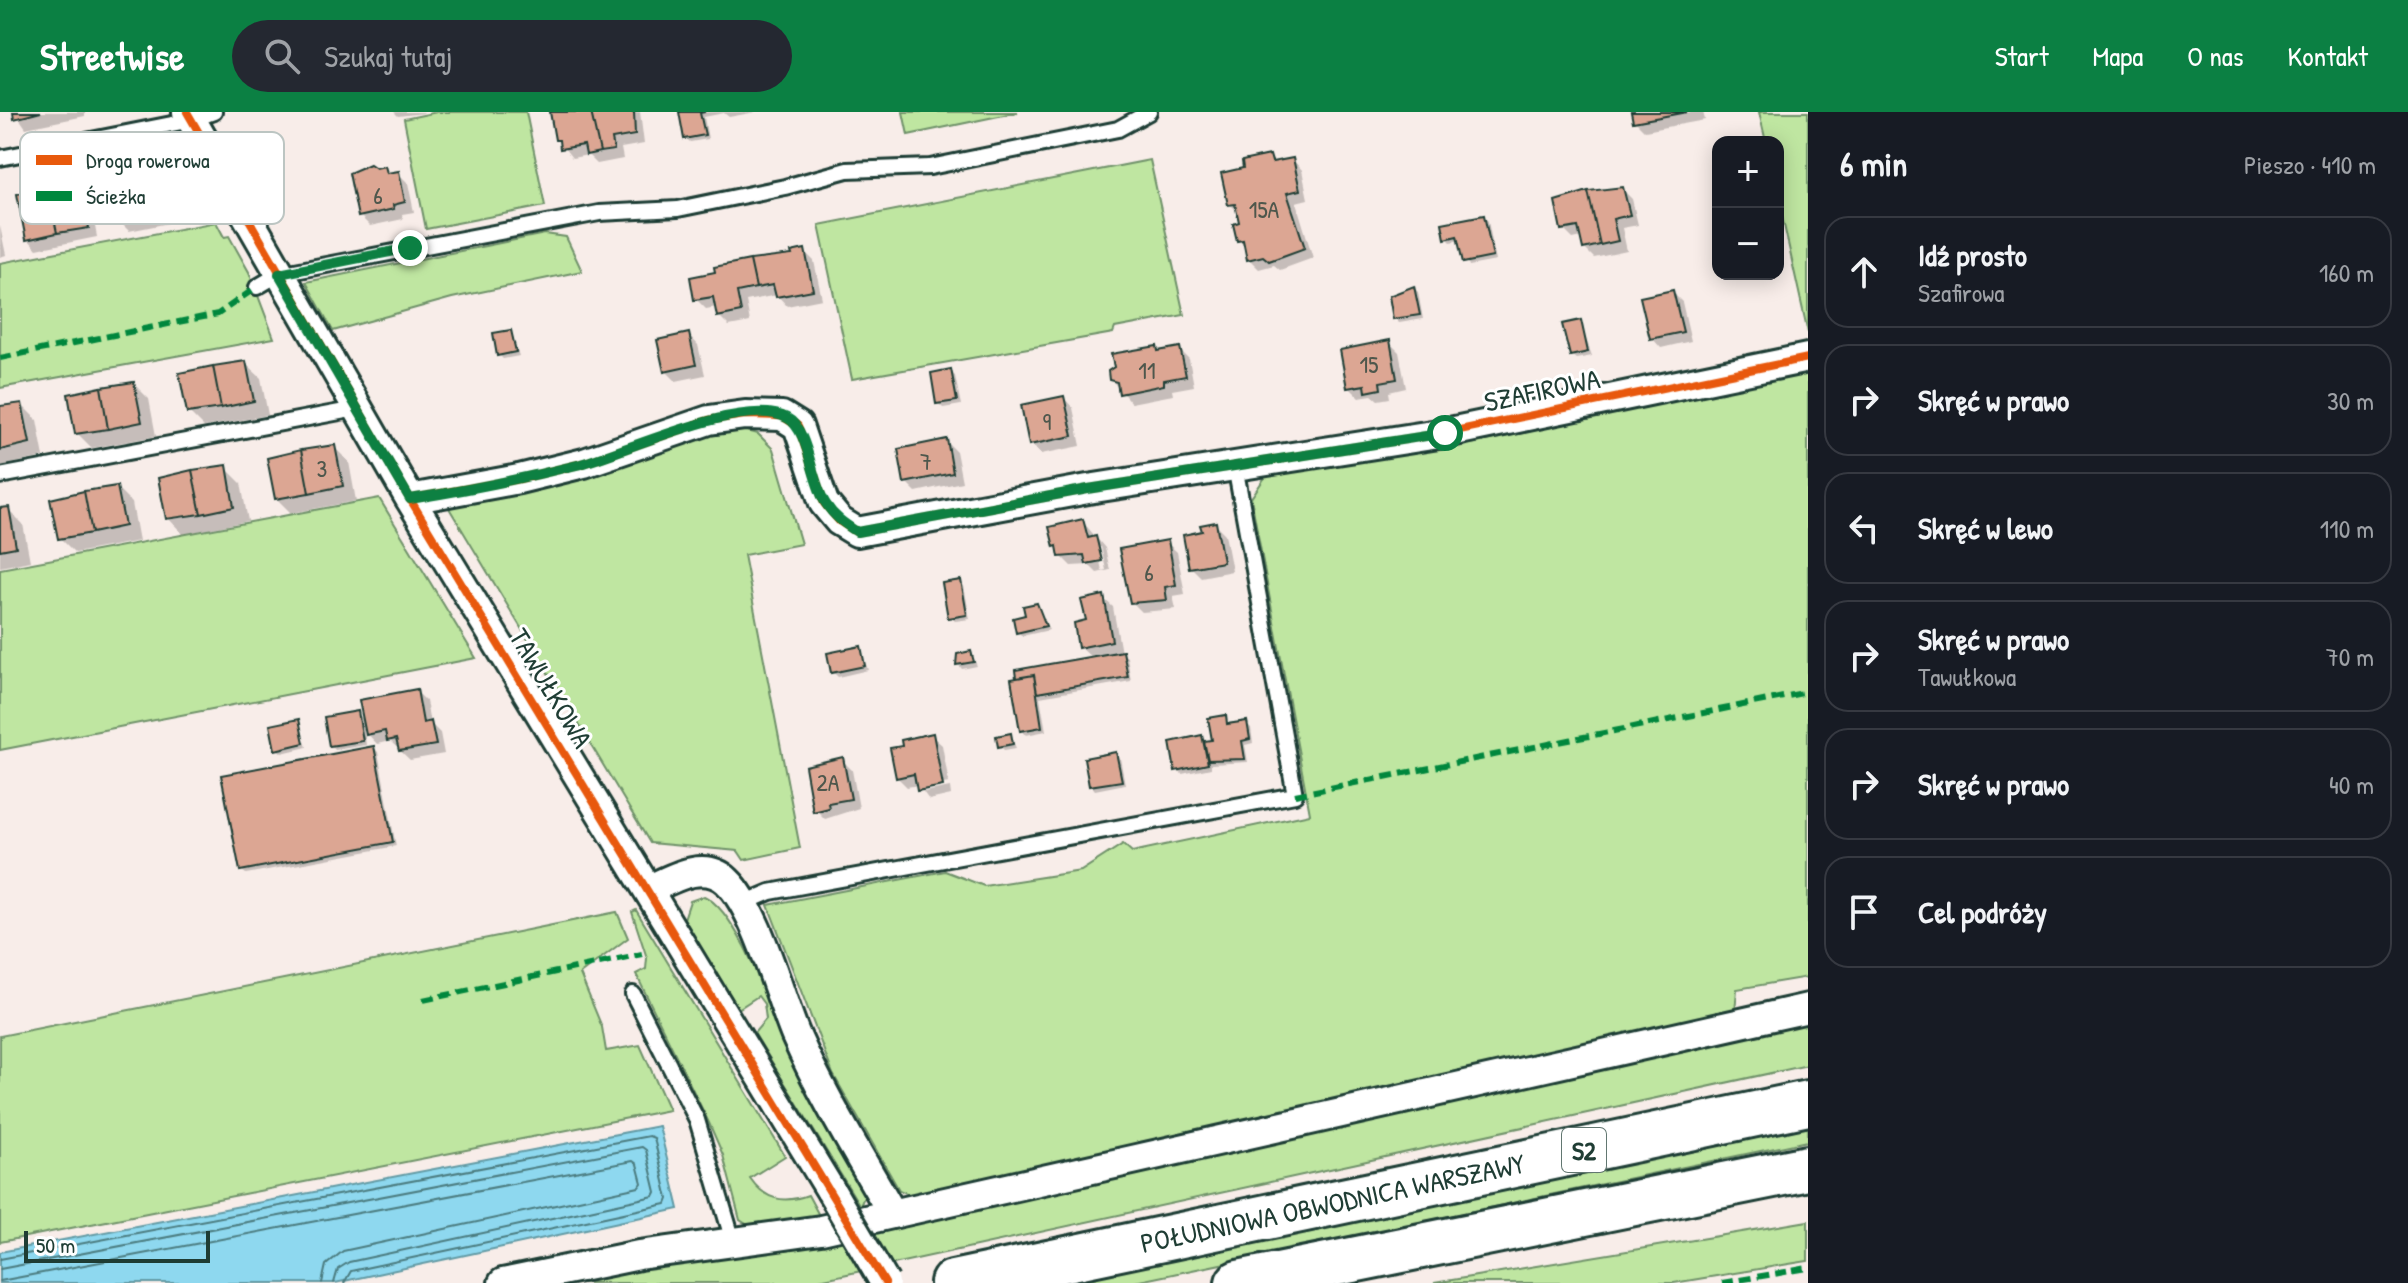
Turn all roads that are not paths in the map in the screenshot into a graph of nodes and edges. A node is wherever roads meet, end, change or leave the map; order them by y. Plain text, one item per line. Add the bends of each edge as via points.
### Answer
1 (1149, 112) edge
2 (198, 115) edge
3 (120, 132) edge
4 (20, 154) edge
5 (0, 158) edge
6 (244, 224) edge
7 (268, 281) junction
8 (1808, 358) edge
9 (356, 409) junction
10 (1235, 466) junction
11 (0, 476) edge
12 (410, 499) junction
13 (648, 890) junction
14 (744, 903) junction
15 (633, 994) dead end
16 (1808, 1008) edge
17 (1808, 1103) edge
18 (1808, 1168) edge
19 (892, 1213) junction
20 (733, 1241) junction
21 (503, 1283) edge
22 (885, 1283) edge
23 (953, 1283) edge
24 (1238, 1283) edge

1 - 7 lane via 1118,129 930,167 847,170 678,209 599,213
2 - 3 lane
4 - 5 lane
6 - 7 street, TAWUŁKOWA
7 - 9 street, TAWUŁKOWA
8 - 10 street, SZAFIROWA via 1445,433
9 - 11 lane
9 - 12 street, TAWUŁKOWA
10 - 12 street, SZAFIROWA via 857,532 824,503 798,426 782,416 745,415 709,420 584,463
10 - 14 lane via 1295,795 770,892
12 - 13 street, TAWUŁKOWA
13 - 14 street via 682,873 700,872 726,879
13 - 22 street, TAWUŁKOWA, bridge
14 - 19 street via 797,1037
15 - 20 lane via 697,1120
16 - 19 street
17 - 23 highway, POŁUDNIOWA OBWODNICA WARSZAWY / S2
18 - 24 highway, POŁUDNIOWA OBWODNICA WARSZAWY / S2
19 - 20 street via 821,1230
20 - 21 street

